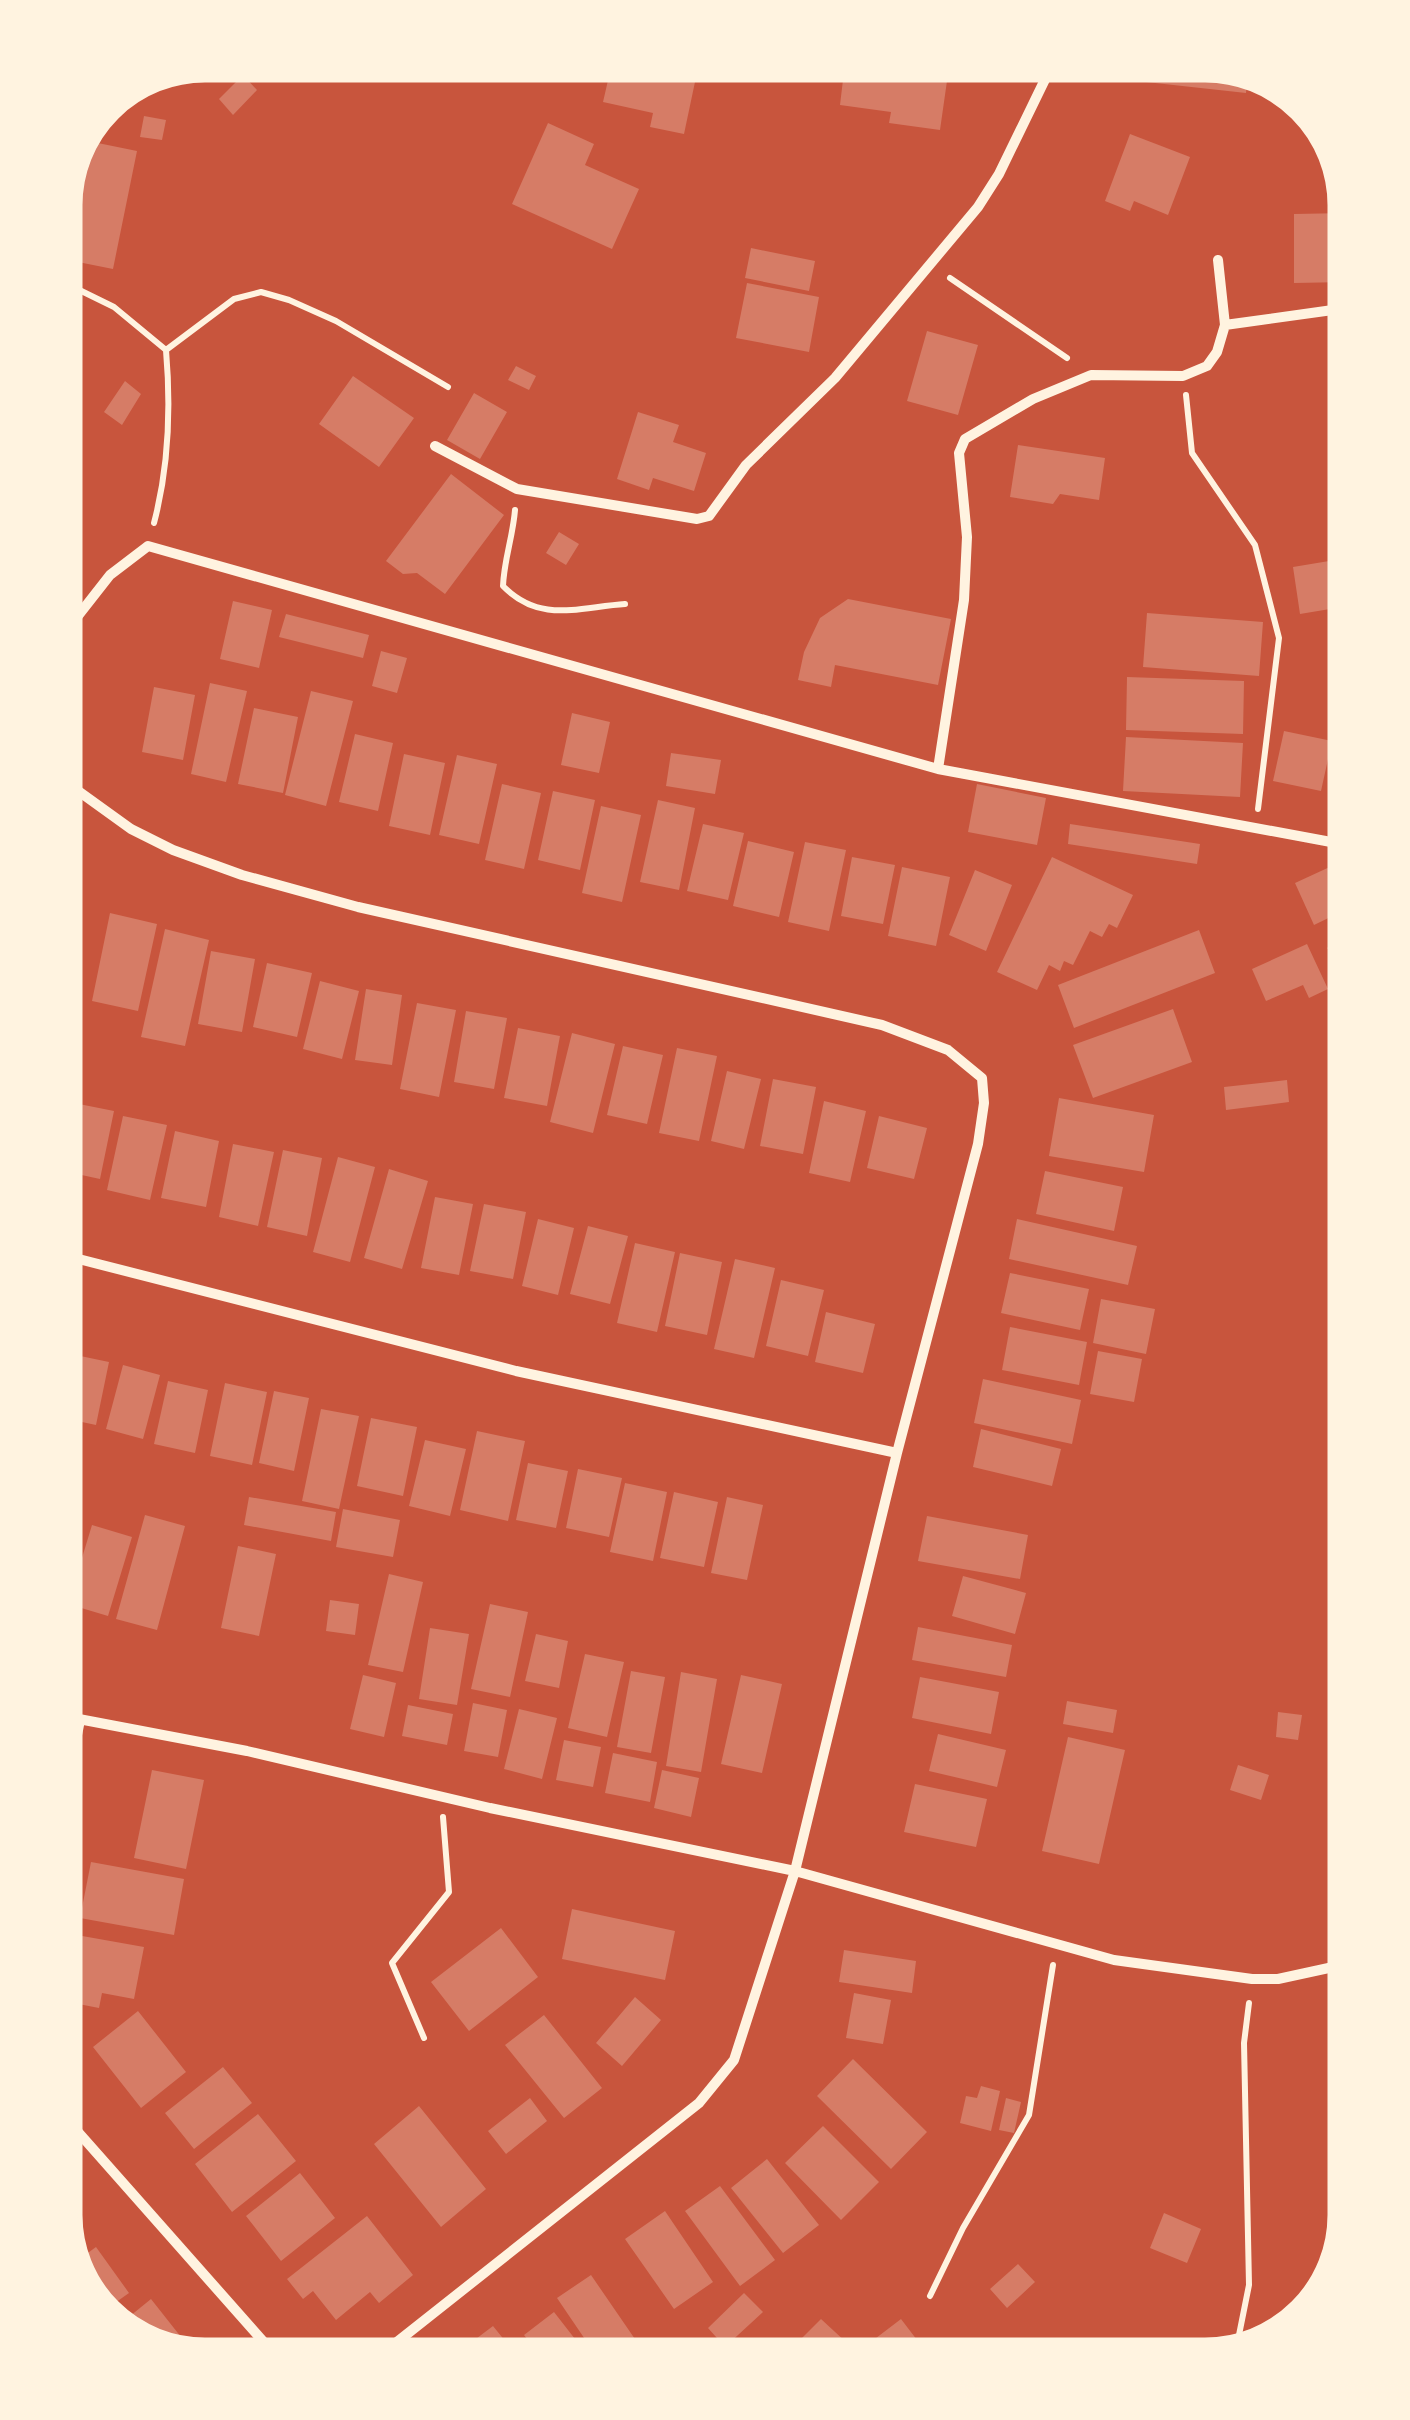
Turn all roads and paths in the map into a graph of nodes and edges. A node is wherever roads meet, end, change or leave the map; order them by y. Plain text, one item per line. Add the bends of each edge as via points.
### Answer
1 (1044, 80) edge
2 (1218, 260) dead end
3 (932, 266) junction
4 (80, 290) edge
5 (1330, 310) edge
6 (1225, 325) junction
7 (166, 350) junction
8 (1091, 375) junction
9 (1184, 376) junction
10 (448, 387) dead end
11 (435, 446) dead end
12 (517, 489) junction
13 (148, 546) junction
14 (626, 604) dead end
15 (80, 613) edge
16 (938, 769) junction
17 (80, 792) edge
18 (1255, 830) junction
19 (1330, 842) edge
20 (80, 1259) edge
21 (897, 1453) junction
22 (80, 1720) edge
23 (440, 1796) junction
24 (795, 1872) junction
25 (1056, 1944) junction
26 (1330, 1968) edge
27 (1252, 1978) junction
28 (424, 2038) dead end
29 (80, 2135) edge
30 (930, 2296) dead end
31 (1239, 2335) edge
32 (262, 2340) edge
33 (399, 2340) edge

1 - 3 street via 1000,174
2 - 6 street
3 - 8 path
3 - 12 street via 835,378 746,465 709,516
4 - 7 path via 114,307
5 - 6 street
6 - 9 street via 1207,366
7 - 10 path via 234,299 261,292 336,322
7 - 13 path via 168,432
8 - 9 street
8 - 16 street via 978,430 959,452 967,537 964,600
9 - 18 path via 1192,453 1255,545 1279,638
11 - 12 street
12 - 14 path via 502,586 533,607 564,613
13 - 15 street via 110,575
13 - 16 street
16 - 18 street
17 - 21 street via 130,829 242,874 358,907 882,1025 968,1063 982,1078 978,1144
18 - 19 street
20 - 21 street via 516,1371
21 - 24 street
22 - 23 street
23 - 24 street
23 - 28 path via 449,1892 392,1962
24 - 25 street
24 - 33 street via 734,2060 699,2103
25 - 27 street via 1114,1960
25 - 30 path via 1029,2115
26 - 27 street
27 - 31 path via 1244,2043 1249,2286
29 - 32 street

